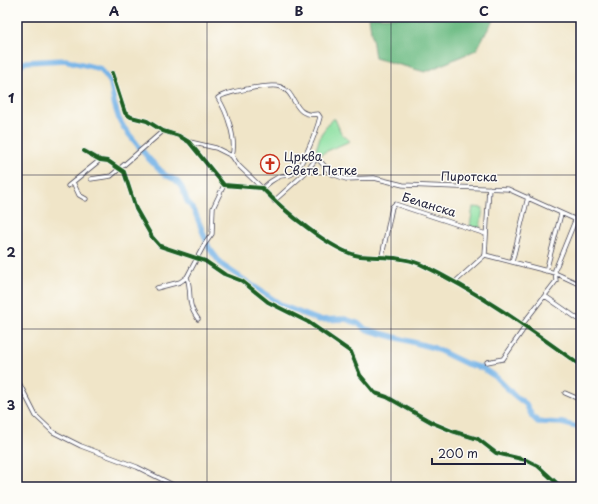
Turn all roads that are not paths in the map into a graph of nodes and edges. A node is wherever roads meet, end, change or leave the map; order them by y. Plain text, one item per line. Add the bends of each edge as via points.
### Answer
1 (112, 72) dead end
2 (163, 131) junction
3 (189, 142) junction
4 (84, 151) dead end
5 (232, 156) junction
6 (100, 160) junction
7 (121, 168) junction
8 (91, 179) dead end
9 (73, 182) junction
10 (224, 184) junction
11 (68, 186) dead end
12 (262, 188) junction
13 (489, 188) junction
14 (528, 197) junction
15 (86, 199) dead end
16 (274, 201) junction
17 (581, 206) edge
18 (561, 214) junction
19 (575, 219) junction
20 (581, 222) edge
21 (486, 234) junction
22 (485, 255) junction
23 (382, 256) junction
24 (197, 258) junction
25 (512, 262) junction
26 (546, 271) junction
27 (555, 273) junction
28 (187, 277) junction
29 (455, 282) junction
30 (581, 285) edge
31 (157, 288) dead end
32 (545, 296) junction
33 (198, 319) dead end
34 (581, 321) edge
35 (524, 326) junction
36 (487, 362) dead end
37 (581, 366) edge
38 (17, 379) edge
39 (565, 393) dead end
40 (581, 400) edge
41 (177, 487) edge
42 (561, 487) edge

1 - 2 street via 125,113 147,121
2 - 3 street
2 - 7 street
3 - 5 street via 216,148
3 - 10 street
4 - 6 street
5 - 12 street
5 - 12 street via 234,149 230,127 218,98 227,93 275,85 284,89 303,112 320,115 317,128 296,171 290,175 280,176
6 - 7 street
6 - 9 street
7 - 8 street via 111,176
7 - 24 street via 126,175 133,203 156,242
9 - 11 street
9 - 15 street via 79,195
10 - 12 street
10 - 24 street via 213,208 213,230
12 - 16 street
13 - 14 street, Пиротска via 508,189
13 - 16 street, Пиротска via 403,185 374,178 346,179 327,170 317,158 304,174
13 - 21 street
14 - 18 street, Пиротска
14 - 25 street
16 - 23 street via 333,245 353,254
17 - 19 street
18 - 19 street, Пиротска
18 - 26 street
19 - 20 street, Пиротска
19 - 27 street
21 - 22 street
21 - 23 street, Беланска via 395,204 392,207
22 - 25 street
22 - 29 street
23 - 29 street via 415,262
24 - 28 street
24 - 42 street via 242,282 268,302 308,322 351,352 360,375 376,393 388,397 433,423 478,439 496,453 526,460 538,466
25 - 26 street
26 - 27 street
27 - 30 street
27 - 32 street via 556,281
28 - 31 street via 180,282
28 - 33 street via 190,285 190,304
29 - 35 street
32 - 34 street
32 - 35 street
35 - 36 street via 503,359
35 - 37 street
38 - 41 street via 36,416 53,432 69,441 137,467
39 - 40 street

